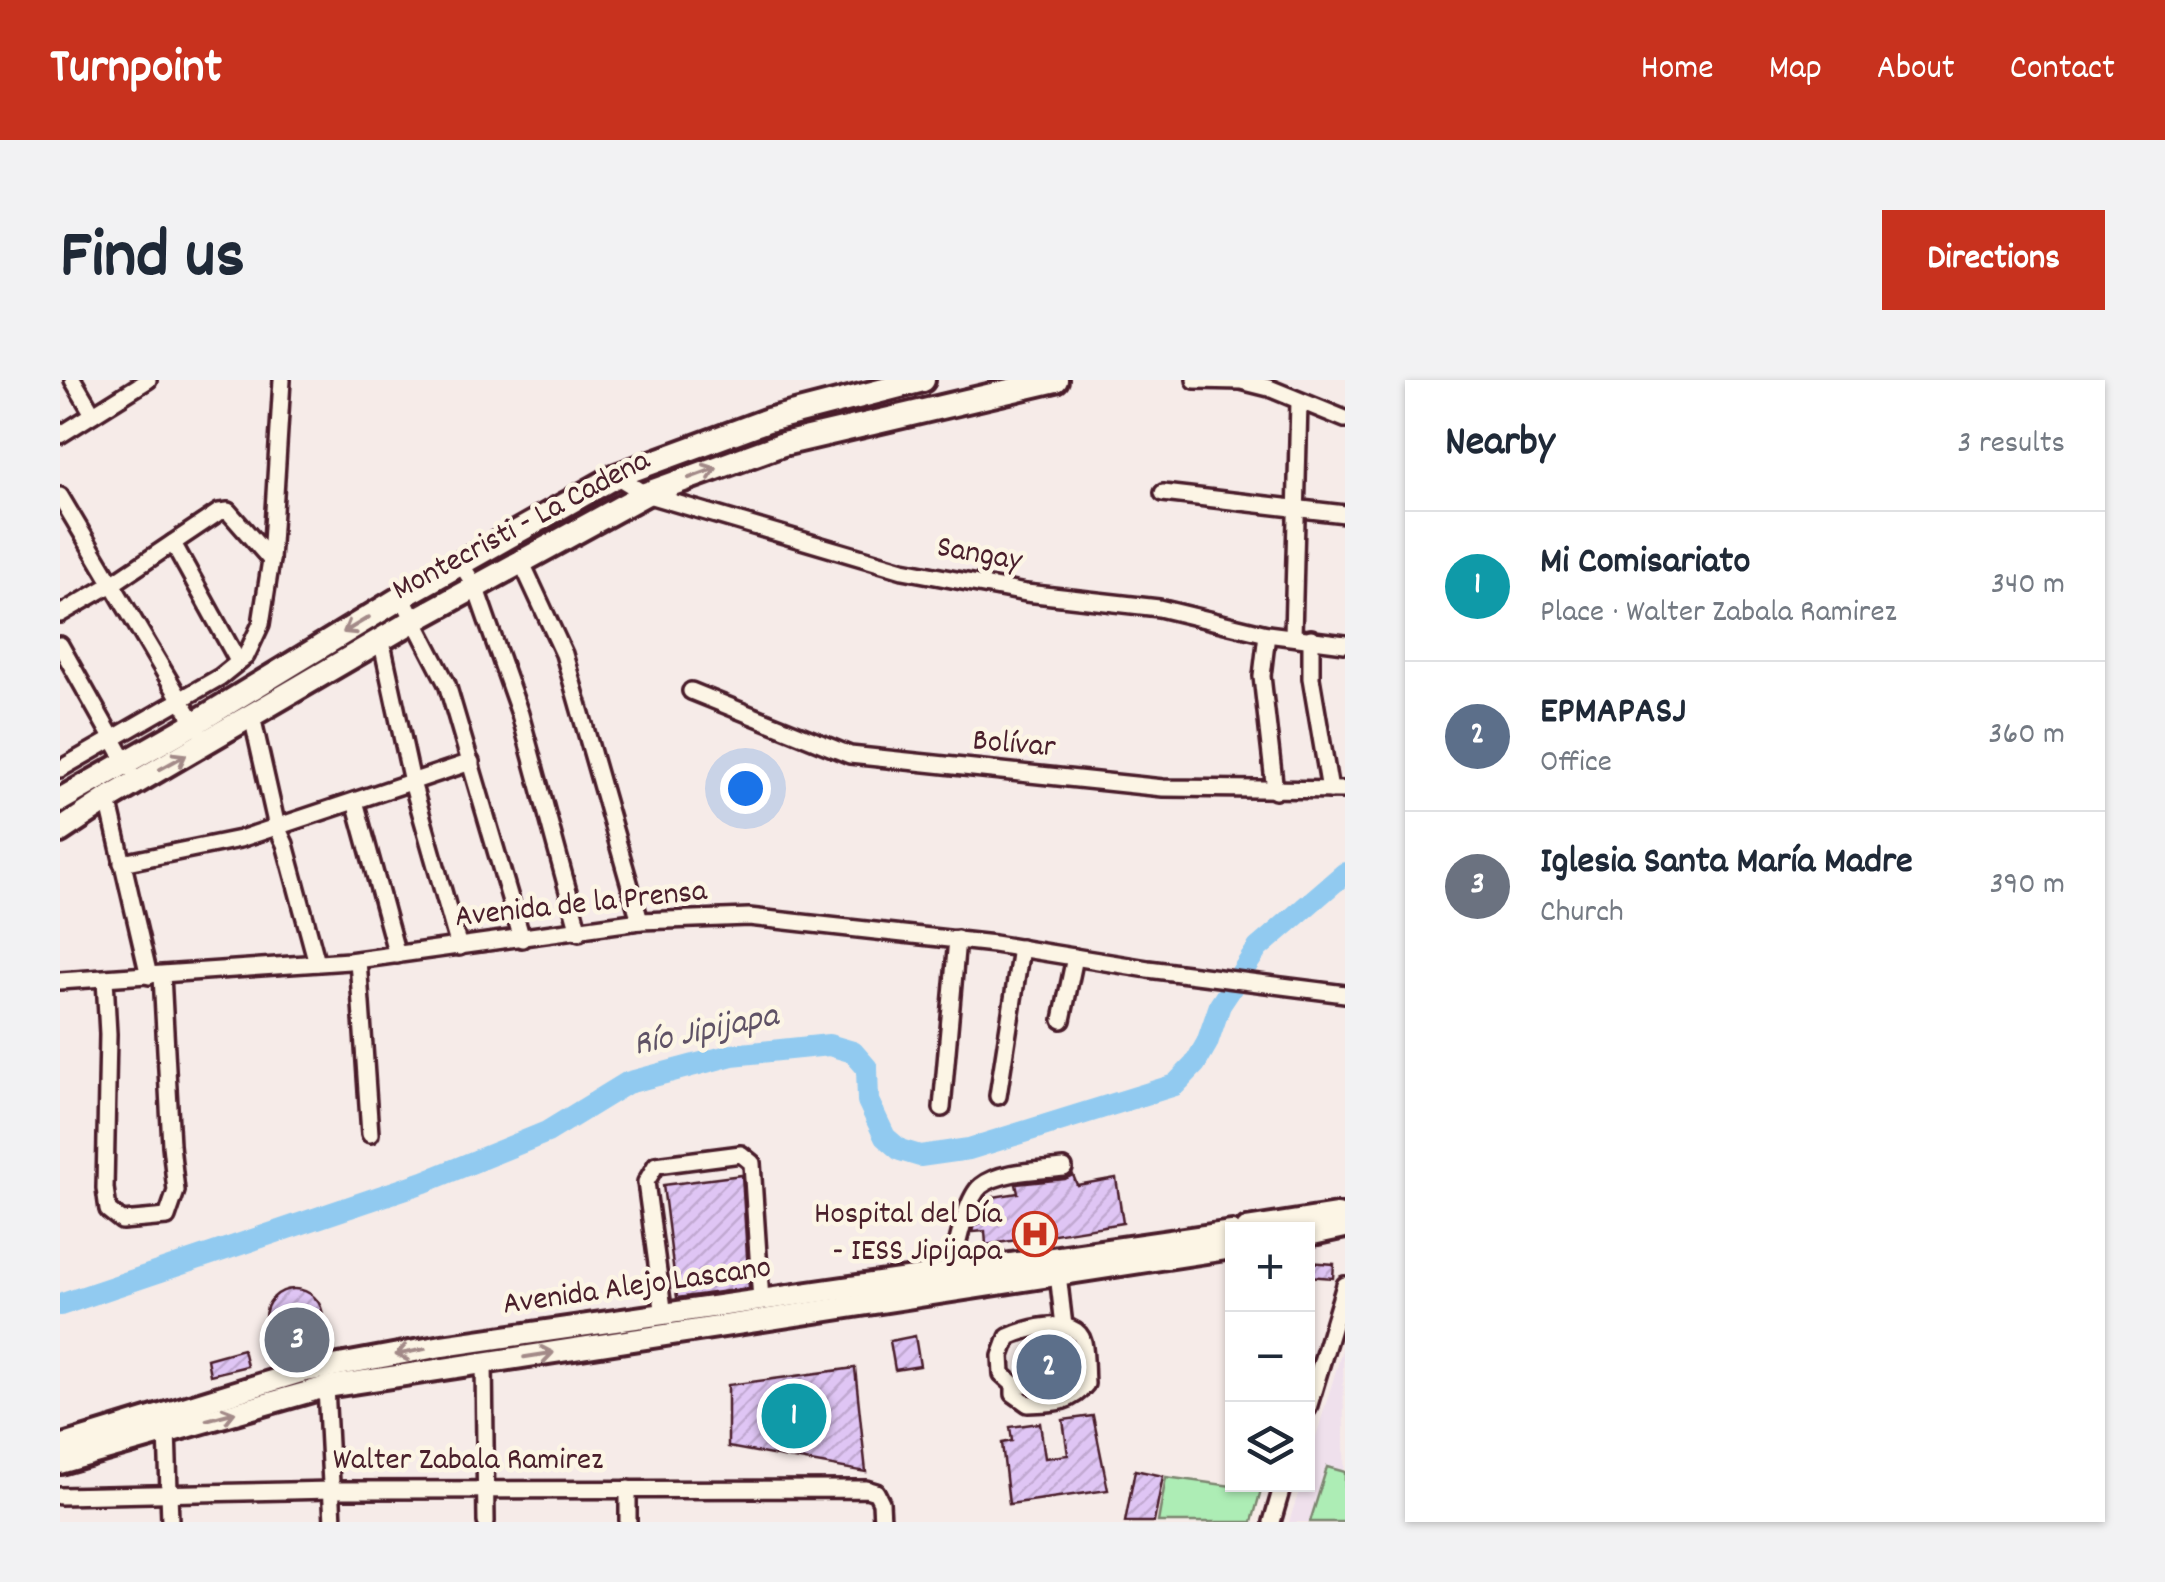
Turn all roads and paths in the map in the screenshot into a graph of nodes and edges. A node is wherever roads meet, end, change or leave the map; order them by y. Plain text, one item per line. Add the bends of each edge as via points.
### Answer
1 (73, 380) edge
2 (148, 380) edge
3 (282, 380) edge
4 (924, 380) edge
5 (1056, 380) edge
6 (1194, 380) edge
7 (1299, 402) junction
8 (93, 414) junction
9 (1345, 419) edge
10 (60, 435) edge
11 (616, 476) junction
12 (1163, 493) dead end
13 (645, 494) junction
14 (60, 496) edge
15 (1294, 506) junction
16 (1345, 514) edge
17 (173, 543) junction
18 (271, 560) junction
19 (521, 561) junction
20 (461, 564) junction
21 (112, 584) junction
22 (474, 586) junction
23 (402, 597) junction
24 (60, 614) edge
25 (415, 620) junction
26 (1267, 634) junction
27 (1292, 636) junction
28 (1311, 638) junction
29 (381, 640) junction
30 (1345, 644) edge
31 (60, 645) edge
32 (238, 661) junction
33 (691, 691) dead end
34 (180, 699) junction
35 (252, 716) junction
36 (201, 733) junction
37 (113, 740) junction
38 (470, 762) junction
39 (60, 769) edge
40 (132, 772) junction
41 (412, 782) junction
42 (105, 788) junction
43 (1338, 790) edge
44 (1276, 791) junction
45 (62, 794) edge
46 (355, 801) junction
47 (70, 825) edge
48 (277, 827) junction
49 (122, 863) junction
50 (640, 921) junction
51 (579, 932) junction
52 (522, 939) junction
53 (956, 939) junction
54 (458, 947) junction
55 (1021, 948) junction
56 (397, 955) junction
57 (1075, 957) junction
58 (358, 960) junction
59 (317, 964) junction
60 (156, 976) junction
61 (105, 978) junction
62 (60, 981) edge
63 (1345, 994) edge
64 (1062, 1020) dead end
65 (998, 1096) dead end
66 (942, 1108) dead end
67 (370, 1134) dead end
68 (1064, 1168) dead end
69 (1345, 1216) edge
70 (1295, 1222) edge
71 (1345, 1228) edge
72 (1225, 1233) edge
73 (1315, 1234) edge
74 (1225, 1249) edge
75 (950, 1274) junction
76 (1058, 1274) junction
77 (1345, 1285) edge
78 (760, 1301) junction
79 (664, 1316) junction
80 (1064, 1326) junction
81 (1047, 1328) junction
82 (484, 1364) junction
83 (1014, 1384) junction
84 (326, 1387) junction
85 (1310, 1402) edge
86 (167, 1430) junction
87 (60, 1446) edge
88 (60, 1463) edge
89 (628, 1488) junction
90 (332, 1490) junction
91 (486, 1490) junction
92 (170, 1492) junction
93 (1281, 1492) edge
94 (60, 1496) edge
95 (170, 1522) edge
96 (333, 1522) edge
97 (486, 1522) edge
98 (628, 1522) edge
99 (882, 1522) edge
100 (1272, 1522) edge

1 - 8 street
2 - 8 street
3 - 18 street
4 - 11 highway, Montecristi - La Cadena via 768,420
13 -> 5 highway, Montecristi - La Cadena via 783,444
6 - 7 street via 1241,381
7 - 9 street
7 - 15 street
8 - 10 street
11 - 13 street, Sangay
11 - 20 highway, Montecristi - La Cadena
12 - 15 street
13 - 19 highway, Montecristi - La Cadena
13 - 26 street, Sangay via 903,570 1160,608
14 - 21 street
15 - 16 street
15 - 27 street
17 - 18 street via 228,510
17 - 21 street
17 - 32 street
18 - 32 street via 262,624
19 - 22 highway, Montecristi - La Cadena
19 - 50 street via 564,654
20 - 22 street
20 - 23 highway, Montecristi - La Cadena
21 - 24 street
21 - 34 street
22 - 25 highway, Montecristi - La Cadena
22 - 51 street via 520,714
23 - 25 street
23 -> 36 highway, Montecristi - La Cadena
25 - 29 highway, Montecristi - La Cadena
25 - 38 street via 447,684
26 - 27 street, Sangay
26 - 44 street via 1262,676
27 - 28 street, Sangay
28 - 30 street, Sangay
28 - 43 street via 1311,678
29 - 35 highway, Montecristi - La Cadena
29 - 41 street
31 - 37 street
32 - 34 street
33 - 44 street, Bolívar via 850,755 1163,788
34 - 36 street
34 - 37 street
35 - 36 highway, Montecristi - La Cadena
35 - 48 street
36 - 40 highway, Montecristi - La Cadena
37 - 39 street
37 - 40 street
38 - 41 street
38 - 52 street
40 - 42 highway, Montecristi - La Cadena
41 - 46 street
41 - 54 street
42 - 45 highway, Montecristi - La Cadena
42 - 47 highway, Montecristi - La Cadena
42 - 49 street
43 - 44 street, Bolívar
45 - 47 street
46 - 48 street
46 - 56 street
48 - 49 street
48 - 59 street
49 - 60 street
50 - 51 street, Avenida de la Prensa
50 - 53 street, Avenida de la Prensa via 749,917
51 - 52 street, Avenida de la Prensa
52 - 54 street, Avenida de la Prensa
53 - 55 street, Avenida de la Prensa
53 - 66 street
54 - 56 street, Avenida de la Prensa
55 - 57 street, Avenida de la Prensa
55 - 65 street
56 - 58 street, Avenida de la Prensa
57 - 63 street, Avenida de la Prensa
57 - 64 street
58 - 59 street, Avenida de la Prensa
58 - 67 street
59 - 60 street, Avenida de la Prensa
60 - 61 street, Avenida de la Prensa
60 - 61 street via 176,1191 167,1216 122,1221 108,1210 105,1188
61 - 62 street, Avenida de la Prensa
68 - 75 street via 999,1177 976,1190
69 - 70 main road
71 - 73 main road
72 - 75 main road, Avenida Alejo Lascano
74 - 76 main road, Avenida Alejo Lascano
75 - 78 main road, Avenida Alejo Lascano
76 - 80 street
82 -> 76 main road, Avenida Alejo Lascano
77 - 85 street
78 - 79 main road, Avenida Alejo Lascano
78 - 79 street via 752,1164 741,1154 656,1165 646,1182
79 -> 87 main road, Avenida Alejo Lascano via 301,1372
80 - 81 street
80 - 83 street via 1082,1339 1086,1384 1078,1396 1028,1404 1014,1394
81 - 83 street via 1049,1374 1041,1384
81 - 83 street via 1008,1337 1002,1374
82 - 84 main road, Avenida Alejo Lascano
82 - 91 street
86 -> 84 main road, Avenida Alejo Lascano
84 - 90 street
86 - 88 main road, Avenida Alejo Lascano
86 - 92 street
89 - 91 street, Walter Zabala Ramirez
89 - 98 street
89 - 99 street, Walter Zabala Ramirez via 866,1489 882,1502
90 - 91 street, Walter Zabala Ramirez
90 - 92 street, Walter Zabala Ramirez
90 - 96 street
91 - 97 street
92 - 94 street, Walter Zabala Ramirez
92 - 95 street
93 - 100 street

